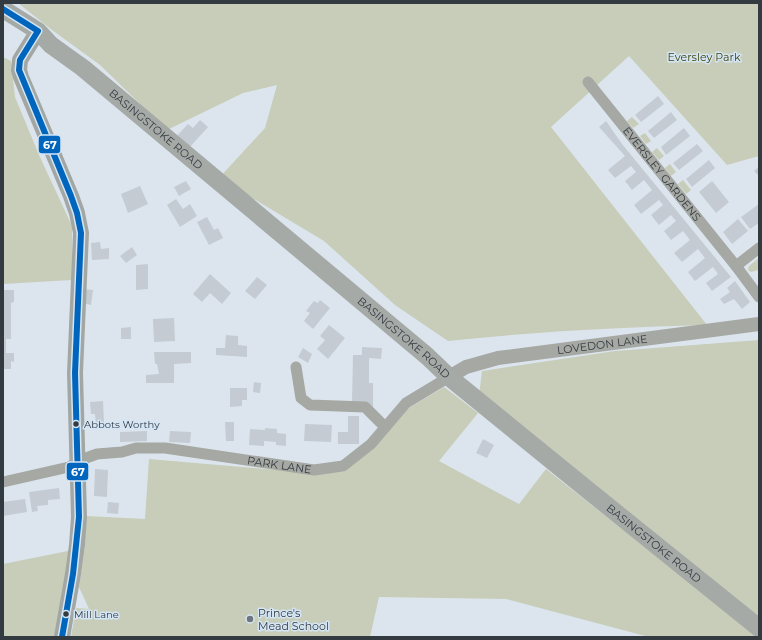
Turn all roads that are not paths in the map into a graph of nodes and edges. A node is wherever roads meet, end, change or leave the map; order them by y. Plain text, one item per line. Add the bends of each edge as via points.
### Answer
1 (3, 9) edge
2 (3, 22) edge
3 (35, 36) junction
4 (588, 82) dead end
5 (759, 248) edge
6 (736, 266) junction
7 (754, 280) edge
8 (759, 297) edge
9 (759, 324) edge
10 (296, 367) dead end
11 (450, 377) junction
12 (385, 427) junction
13 (78, 461) junction
14 (3, 482) edge
15 (759, 628) edge
16 (62, 637) edge

1 - 3 main road, BASINGSTOKE ROAD
2 - 3 main road, BASINGSTOKE ROAD
3 - 11 main road, BASINGSTOKE ROAD via 89,73
3 - 13 main road via 20,60 20,77 71,196 81,233 75,373
4 - 6 street, EVERSLEY GARDENS
5 - 6 street
6 - 7 street, EVERSLEY GARDENS
7 - 8 street, EVERSLEY GARDENS
9 - 11 street, LOVEDON LANE via 498,358 466,367
10 - 12 street via 301,398 310,404 365,407
11 - 12 street, PARK LANE via 406,403
11 - 15 main road, BASINGSTOKE ROAD
12 - 13 street, PARK LANE via 371,444 343,466 314,470 165,448 136,448 97,454
13 - 14 street via 69,467
13 - 16 main road via 77,545

